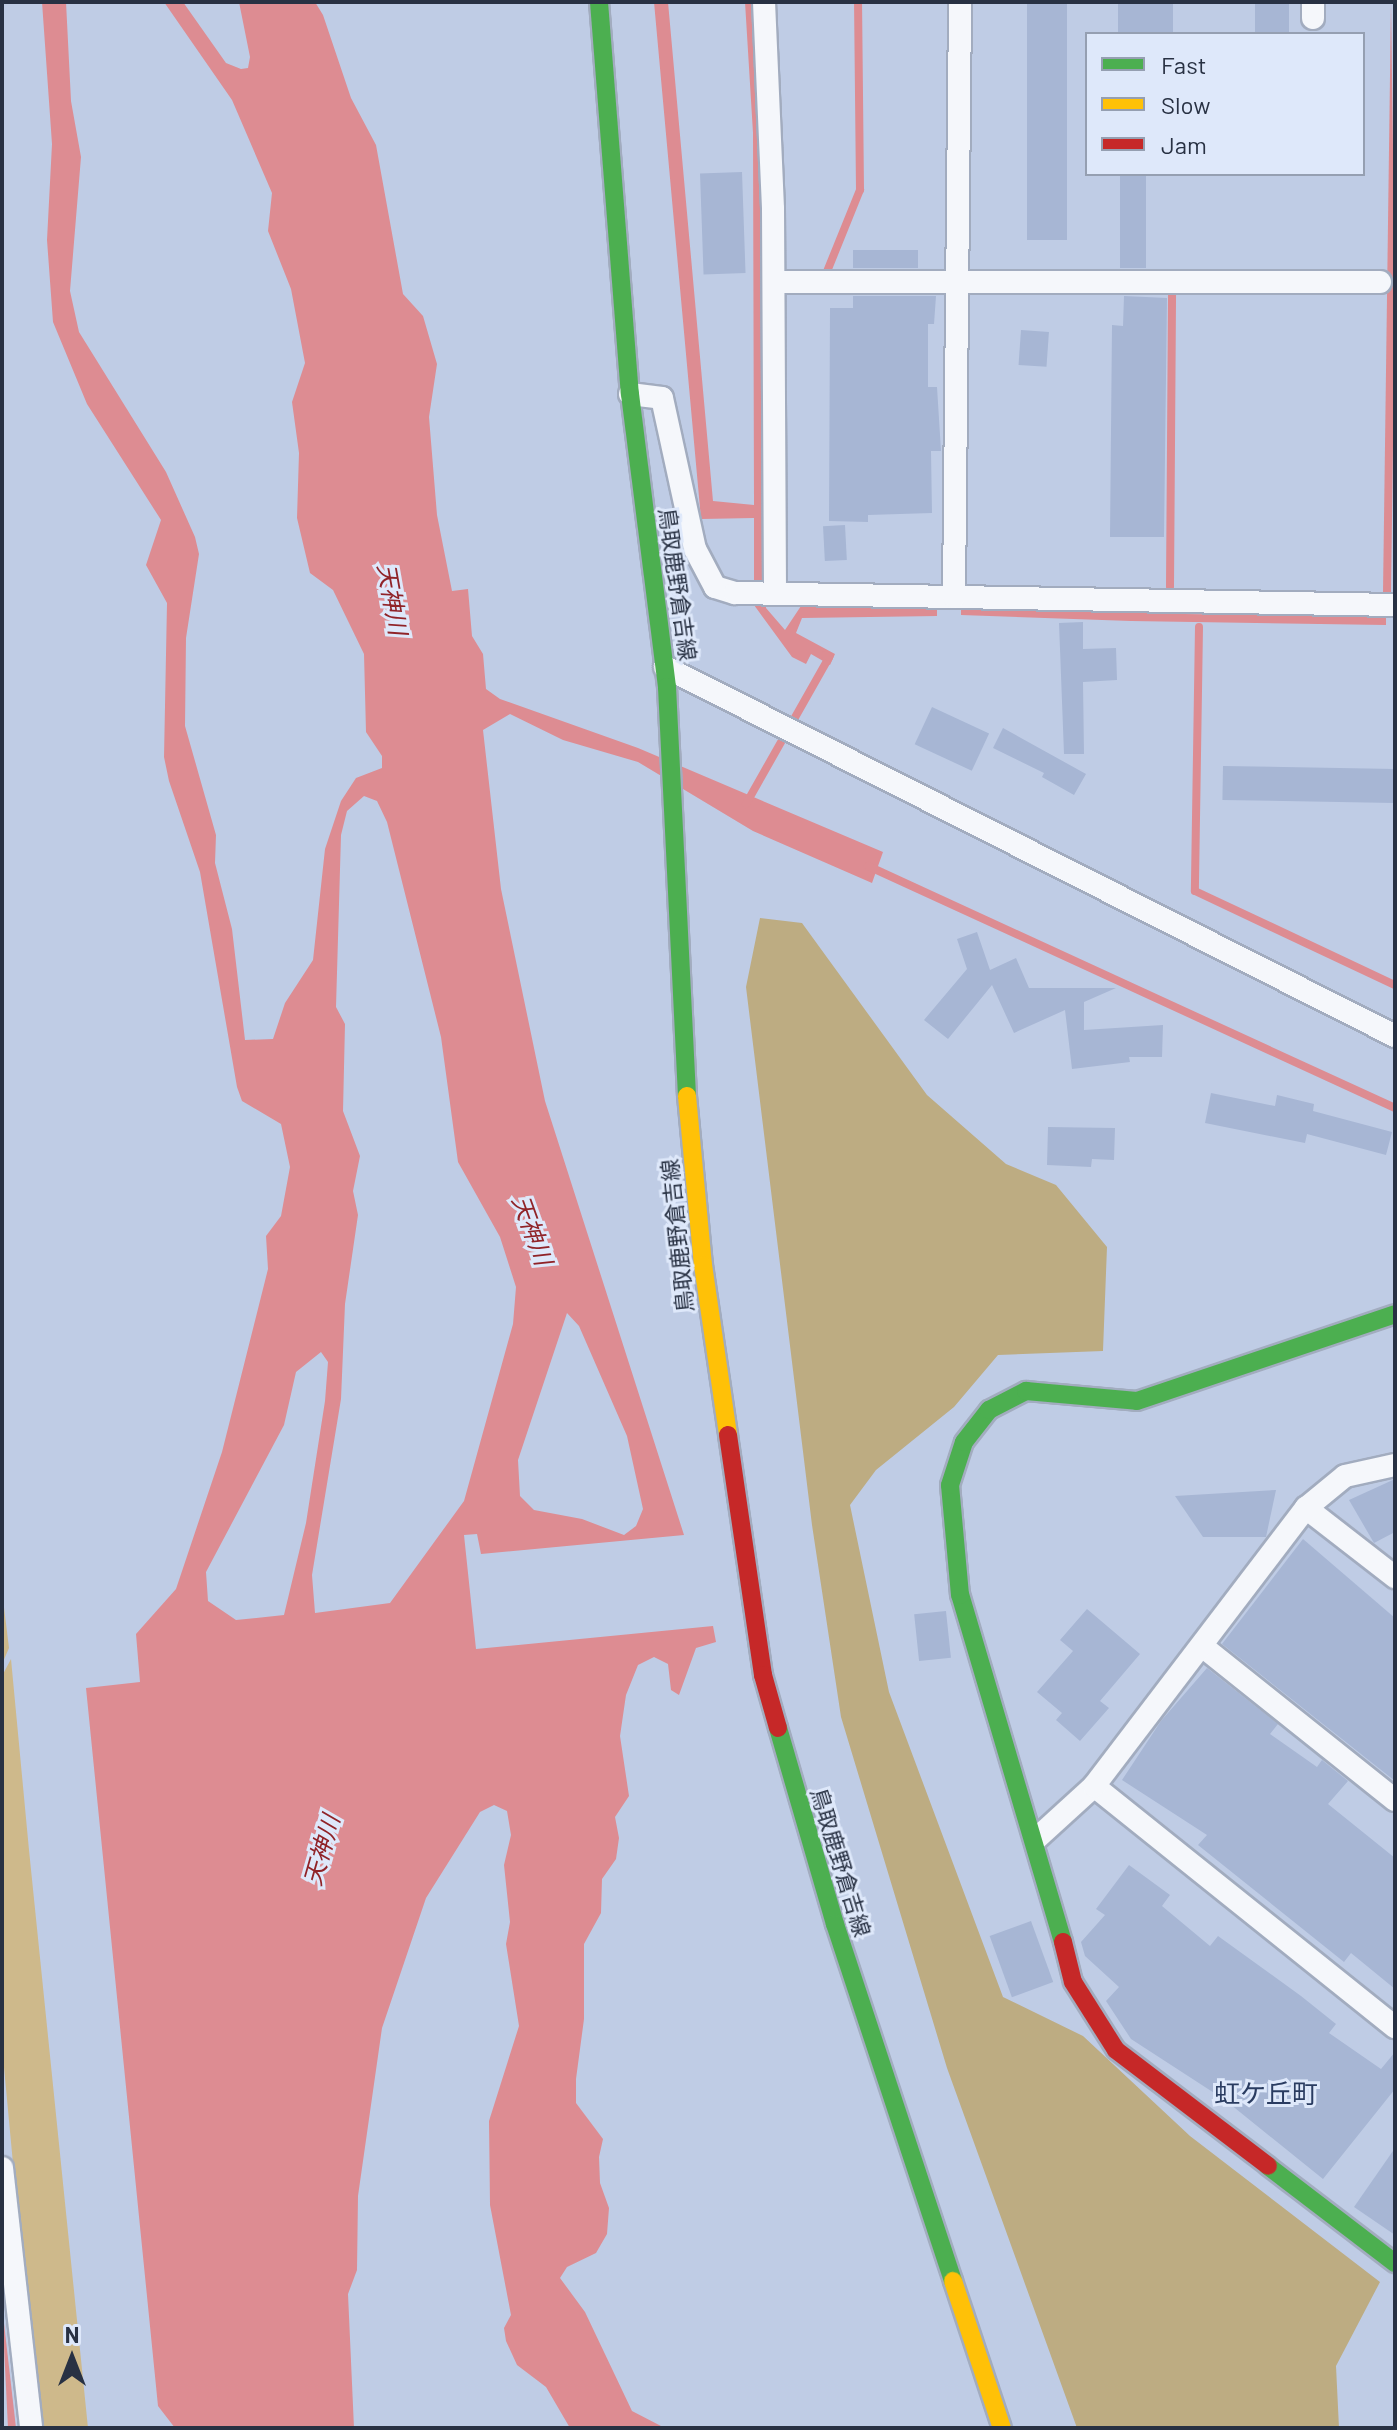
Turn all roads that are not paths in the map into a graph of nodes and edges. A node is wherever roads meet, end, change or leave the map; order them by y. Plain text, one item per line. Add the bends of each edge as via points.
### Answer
1 (599, 2) edge
2 (764, 2) edge
3 (960, 2) edge
4 (959, 278) junction
5 (774, 282) junction
6 (1380, 282) dead end
7 (630, 394) junction
8 (775, 593) junction
9 (954, 597) junction
10 (1395, 605) edge
11 (666, 677) junction
12 (1395, 1036) edge
13 (1395, 1314) edge
14 (1395, 1465) edge
15 (1306, 1508) junction
16 (1395, 1577) edge
17 (1202, 1646) junction
18 (1094, 1786) junction
19 (1395, 1800) edge
20 (1036, 1839) junction
21 (1395, 2027) edge
22 (2, 2168) edge
23 (1395, 2263) edge
24 (31, 2428) edge
25 (1002, 2428) edge

1 - 7 main road, 鳥取鹿野倉吉線
2 - 5 street
3 - 4 street
4 - 5 street
4 - 6 street
4 - 9 street
5 - 8 street
7 - 8 street via 662,398 695,549 715,587
7 - 11 main road, 鳥取鹿野倉吉線
8 - 9 street
9 - 10 street
11 - 12 street
11 - 25 main road, 鳥取鹿野倉吉線 via 684,1067 703,1265 763,1675 835,1924
13 - 20 main road via 1137,1401 1026,1391 989,1410 964,1442 950,1485 960,1595
14 - 15 street via 1345,1476
15 - 16 street
15 - 17 street
17 - 18 street
17 - 19 street
18 - 20 street
18 - 21 street
20 - 23 main road via 1073,1982 1116,2050
22 - 24 street

